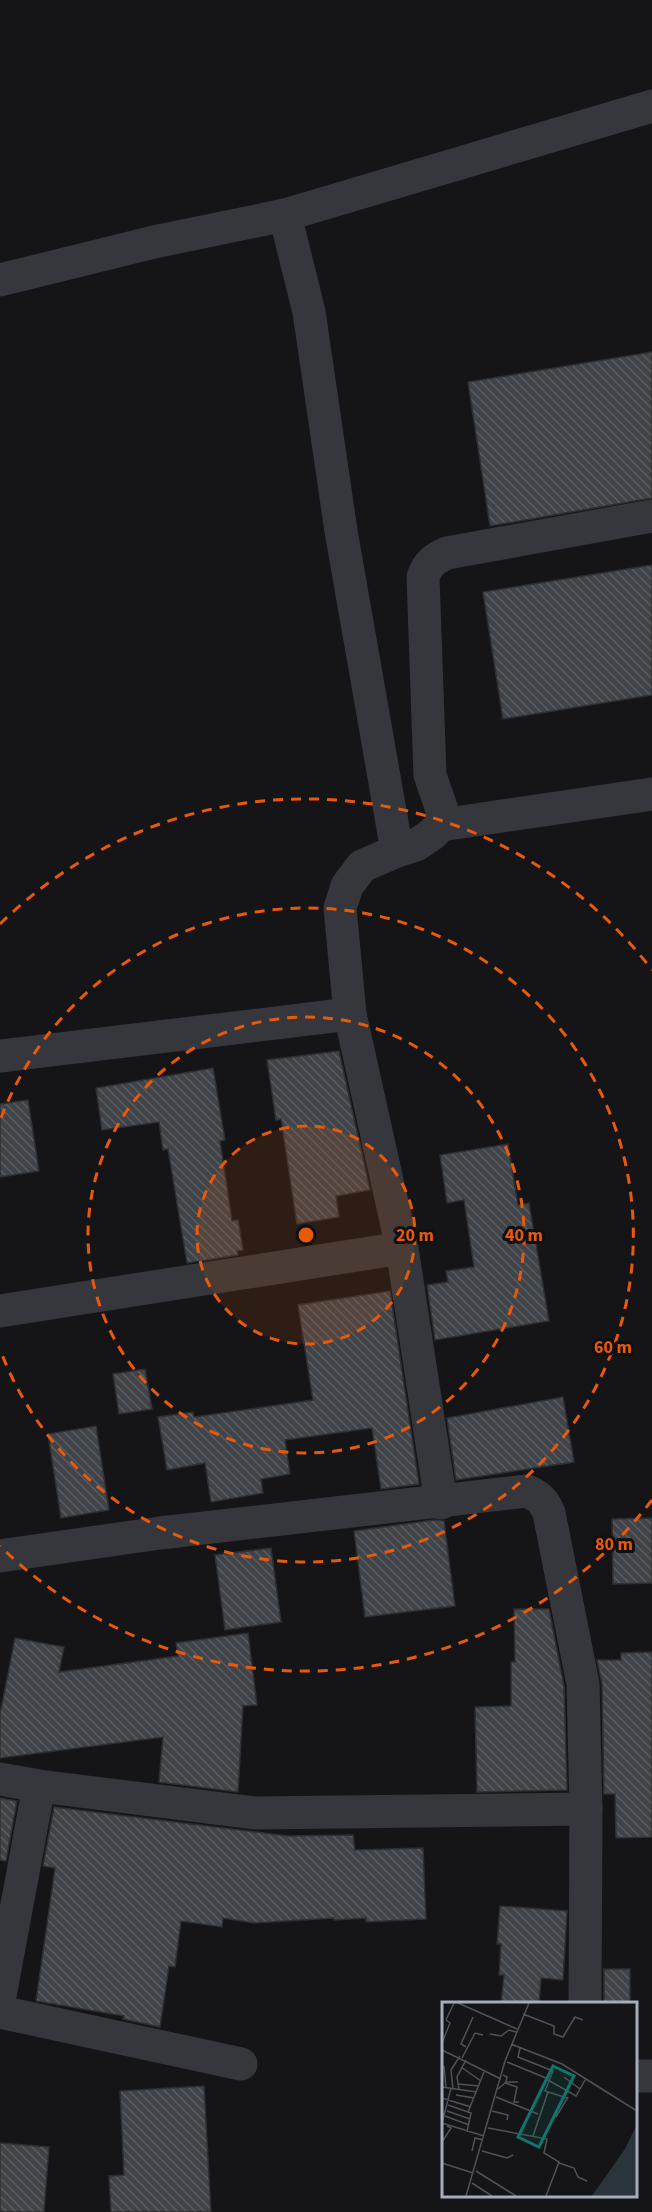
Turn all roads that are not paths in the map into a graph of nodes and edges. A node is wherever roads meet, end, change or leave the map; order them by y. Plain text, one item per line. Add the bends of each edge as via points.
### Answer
1 (652, 106) edge
2 (285, 215) junction
3 (0, 280) edge
4 (652, 516) edge
5 (652, 794) edge
6 (441, 825) junction
7 (397, 851) junction
8 (350, 1014) junction
9 (0, 1056) edge
10 (402, 1248) junction
11 (0, 1311) edge
12 (441, 1503) junction
13 (0, 1556) edge
14 (0, 1779) edge
15 (39, 1786) junction
16 (586, 1809) junction
17 (0, 1996) edge
18 (585, 2002) edge
19 (0, 2012) edge
20 (241, 2064) dead end

1 - 2 street
2 - 3 street
2 - 7 street via 309,312 341,531
4 - 6 street via 447,553 433,559 426,568 423,577 430,775 442,810
5 - 6 street
6 - 7 street via 416,845
7 - 8 street via 362,866 347,886 340,908
8 - 9 street
8 - 10 street
10 - 11 street
10 - 12 street
12 - 13 street via 160,1533
12 - 16 street via 527,1491 547,1507 583,1684
14 - 15 street
15 - 16 street via 254,1813
15 - 17 street
16 - 18 street
19 - 20 street

